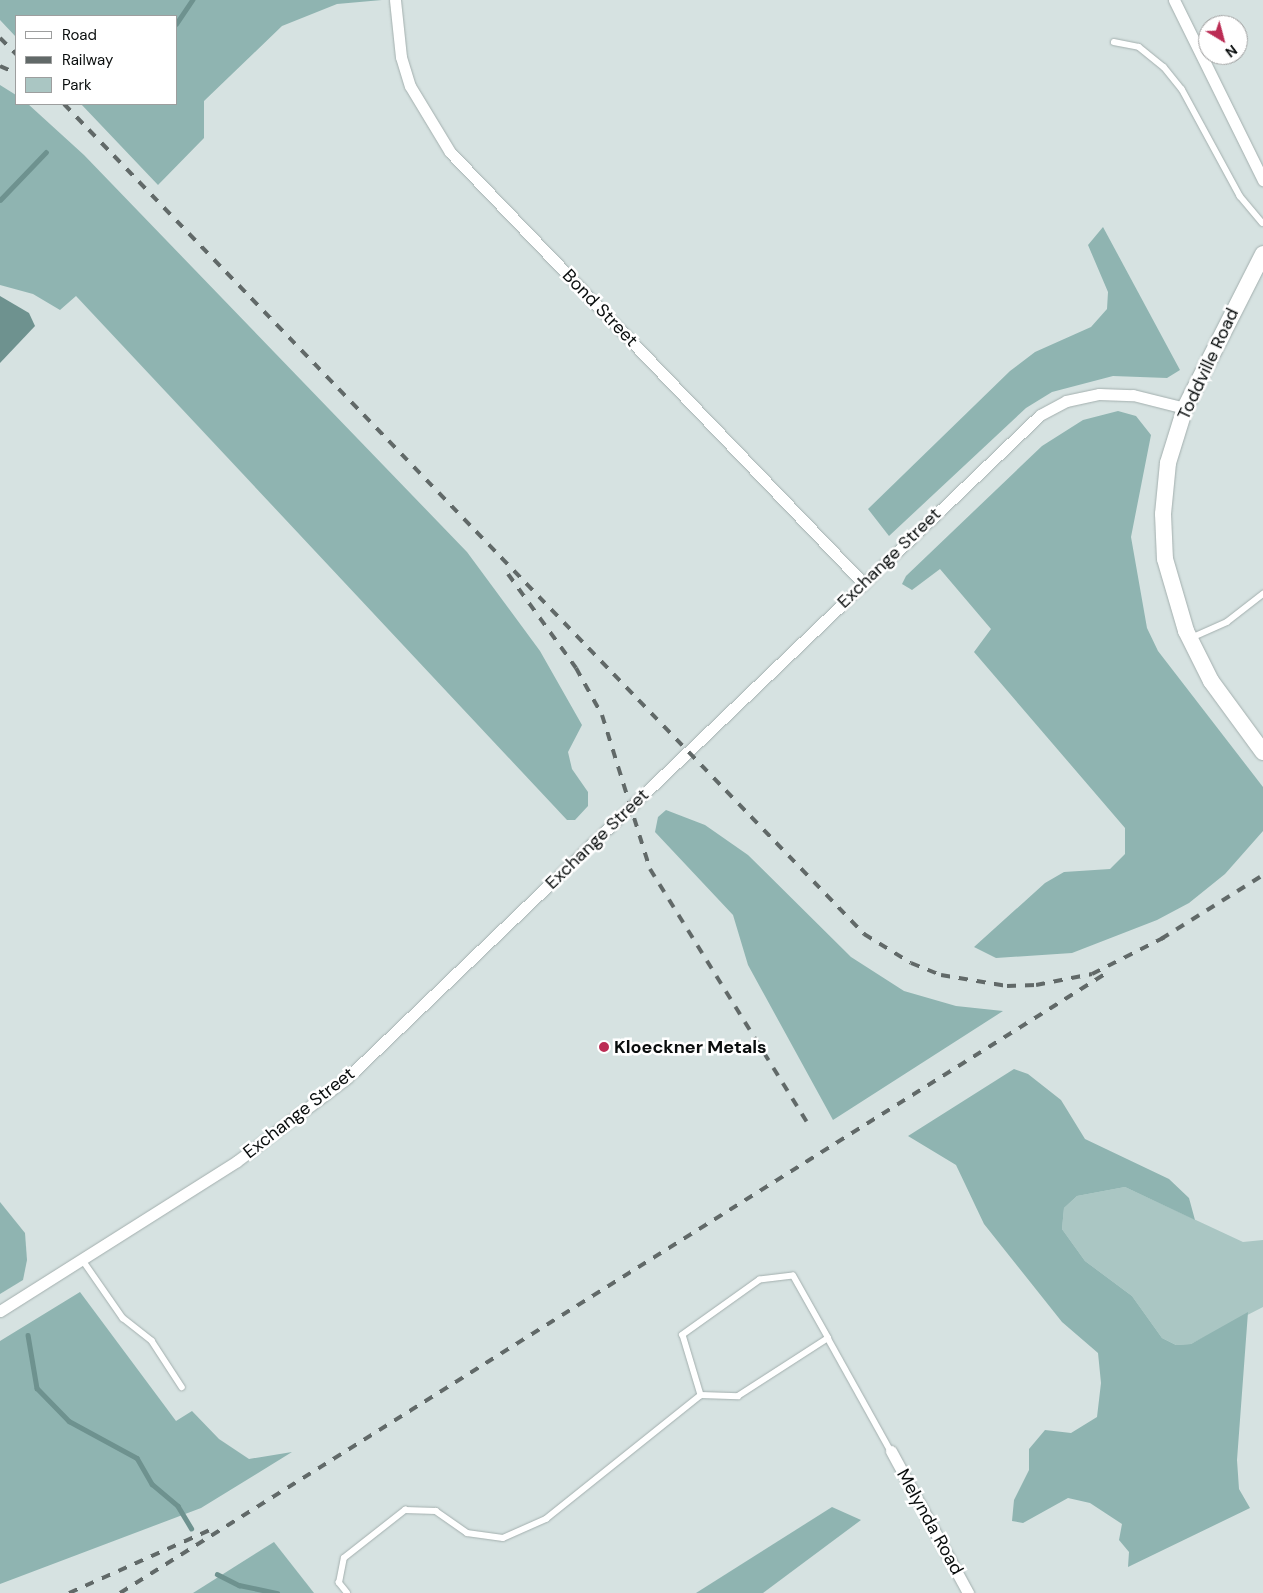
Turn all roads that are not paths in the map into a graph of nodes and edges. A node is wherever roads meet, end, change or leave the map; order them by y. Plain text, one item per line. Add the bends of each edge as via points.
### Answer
1 (395, 0) edge
2 (1174, 0) edge
3 (1114, 42) dead end
4 (1263, 180) edge
5 (1263, 224) edge
6 (1263, 254) edge
7 (1185, 408) junction
8 (863, 583) junction
9 (1263, 594) edge
10 (1189, 639) junction
11 (1263, 752) edge
12 (82, 1259) junction
13 (0, 1311) edge
14 (828, 1338) junction
15 (182, 1386) dead end
16 (700, 1395) junction
17 (891, 1451) joint
18 (347, 1593) edge
19 (968, 1593) edge

1 - 8 street, Bond Street via 405,72 424,114 450,152
2 - 4 street
3 - 5 lane via 1139,47 1164,67 1182,89 1240,196
6 - 7 street, Toddville Road
7 - 8 street, Exchange Street via 1110,393 1077,398 1048,409
7 - 10 street, Toddville Road via 1168,463 1162,531 1173,596
8 - 12 street, Exchange Street via 347,1078 244,1157
9 - 10 lane via 1227,622
10 - 11 street, Toddville Road via 1211,681
12 - 13 street, Exchange Street
12 - 15 lane via 123,1318 152,1341
14 - 16 lane via 738,1396
14 - 16 lane via 793,1276 760,1280 683,1335
14 - 17 lane
16 - 18 lane via 546,1518 503,1538 468,1533 436,1511 405,1510 344,1558 339,1583
17 - 19 street, Melynda Road

